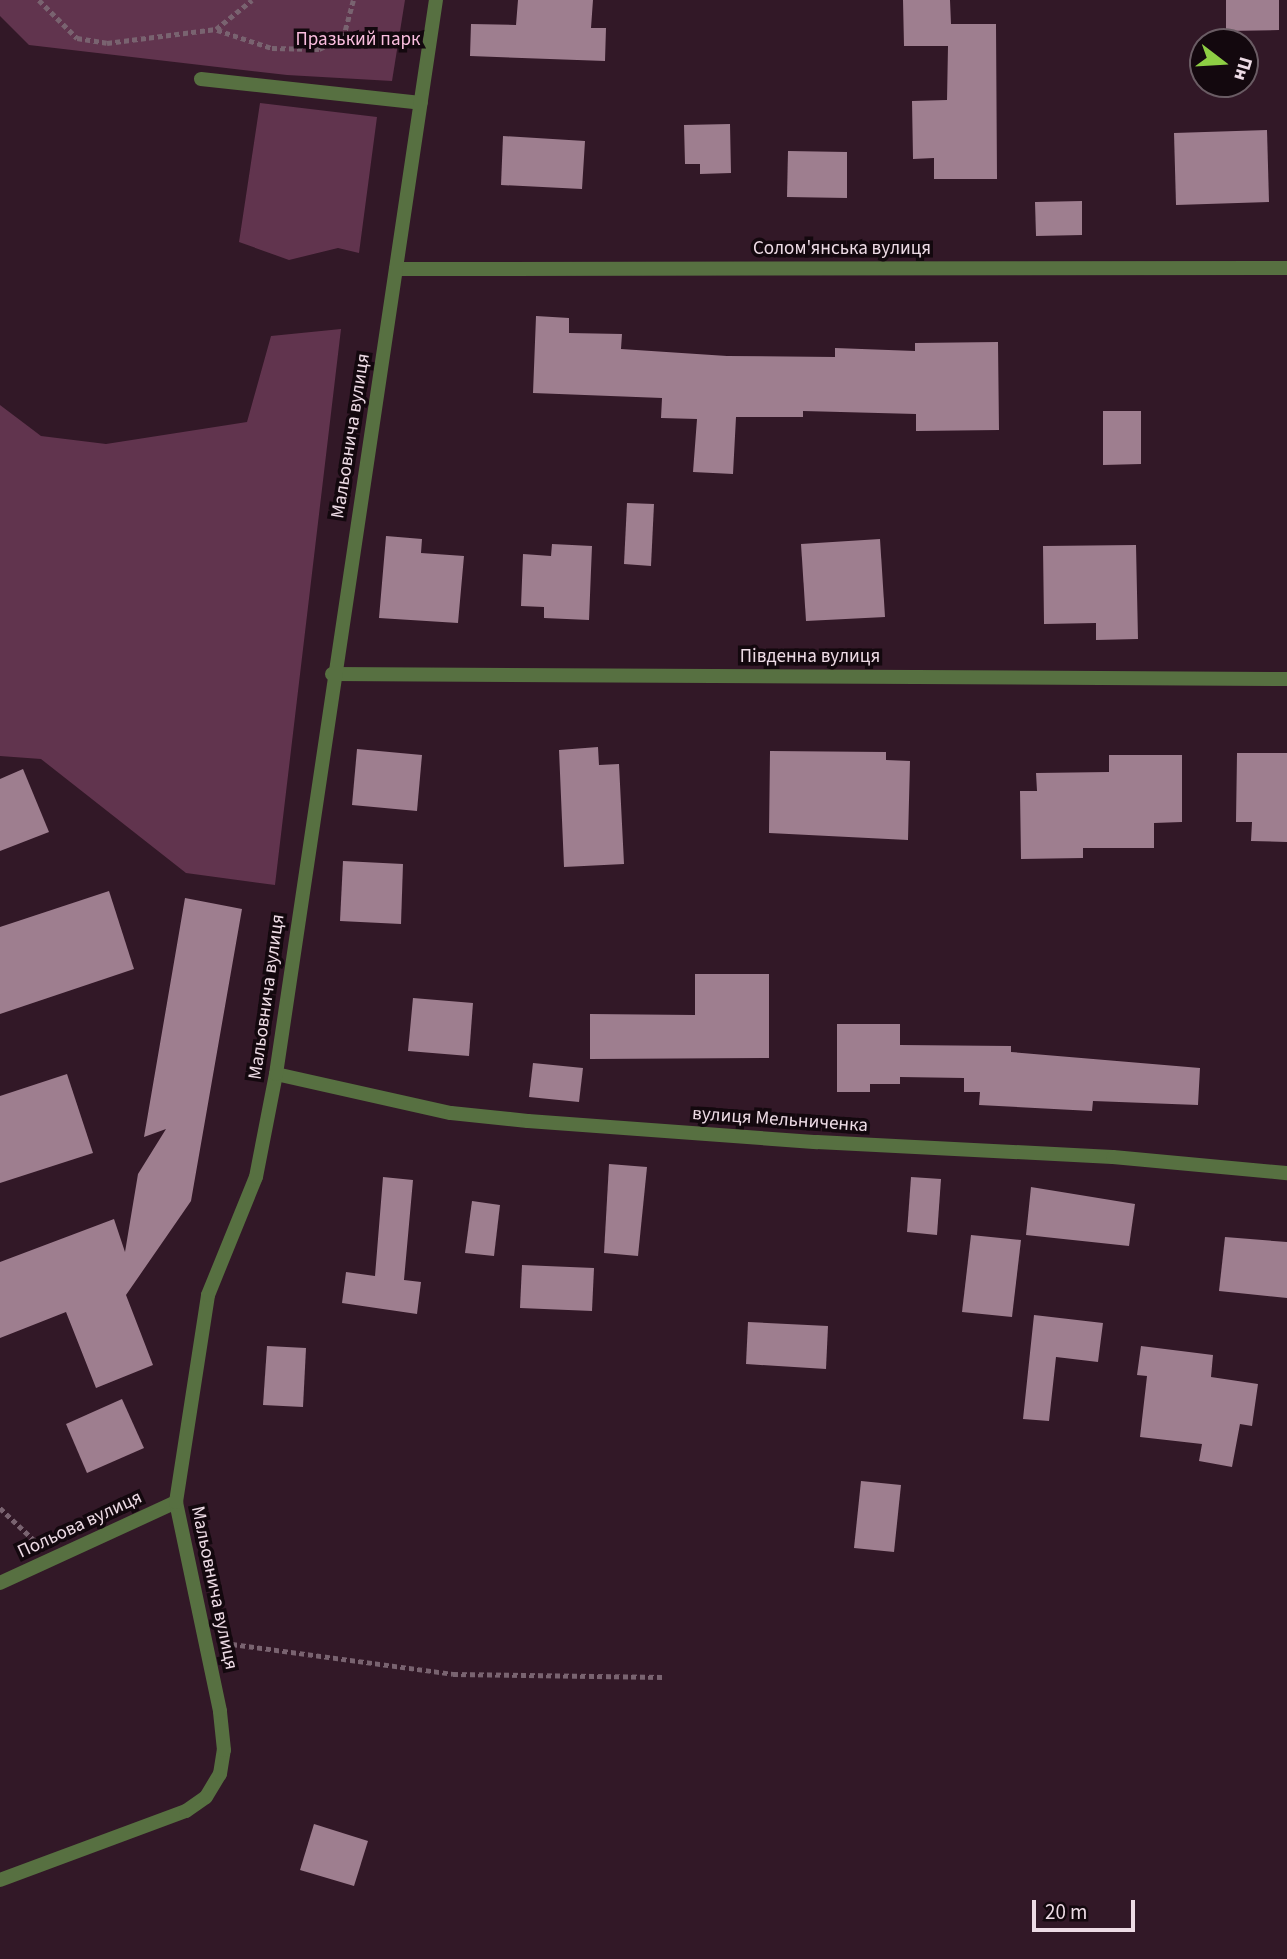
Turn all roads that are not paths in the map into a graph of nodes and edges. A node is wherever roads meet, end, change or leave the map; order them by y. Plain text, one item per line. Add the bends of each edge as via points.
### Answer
1 (436, 0) edge
2 (201, 79) dead end
3 (421, 103) junction
4 (1287, 268) edge
5 (396, 269) junction
6 (332, 674) junction
7 (1287, 679) edge
8 (276, 1074) junction
9 (1287, 1173) edge
10 (176, 1502) junction
11 (0, 1583) edge
12 (0, 1880) edge

1 - 3 street, Мальовнича вулиця
2 - 3 street
3 - 5 street, Мальовнича вулиця
4 - 5 street, Солом'янська вулиця
5 - 6 street, Мальовнича вулиця
6 - 7 street, Південна вулиця
6 - 8 street, Мальовнича вулиця
8 - 9 street, вулиця Мельниченка via 451,1113 515,1120 817,1143 1113,1157
8 - 10 street, Мальовнича вулиця via 256,1177 208,1296
10 - 11 street, Польова вулиця
10 - 12 street, Мальовнича вулиця via 207,1640 224,1750 220,1774 206,1797 186,1811

